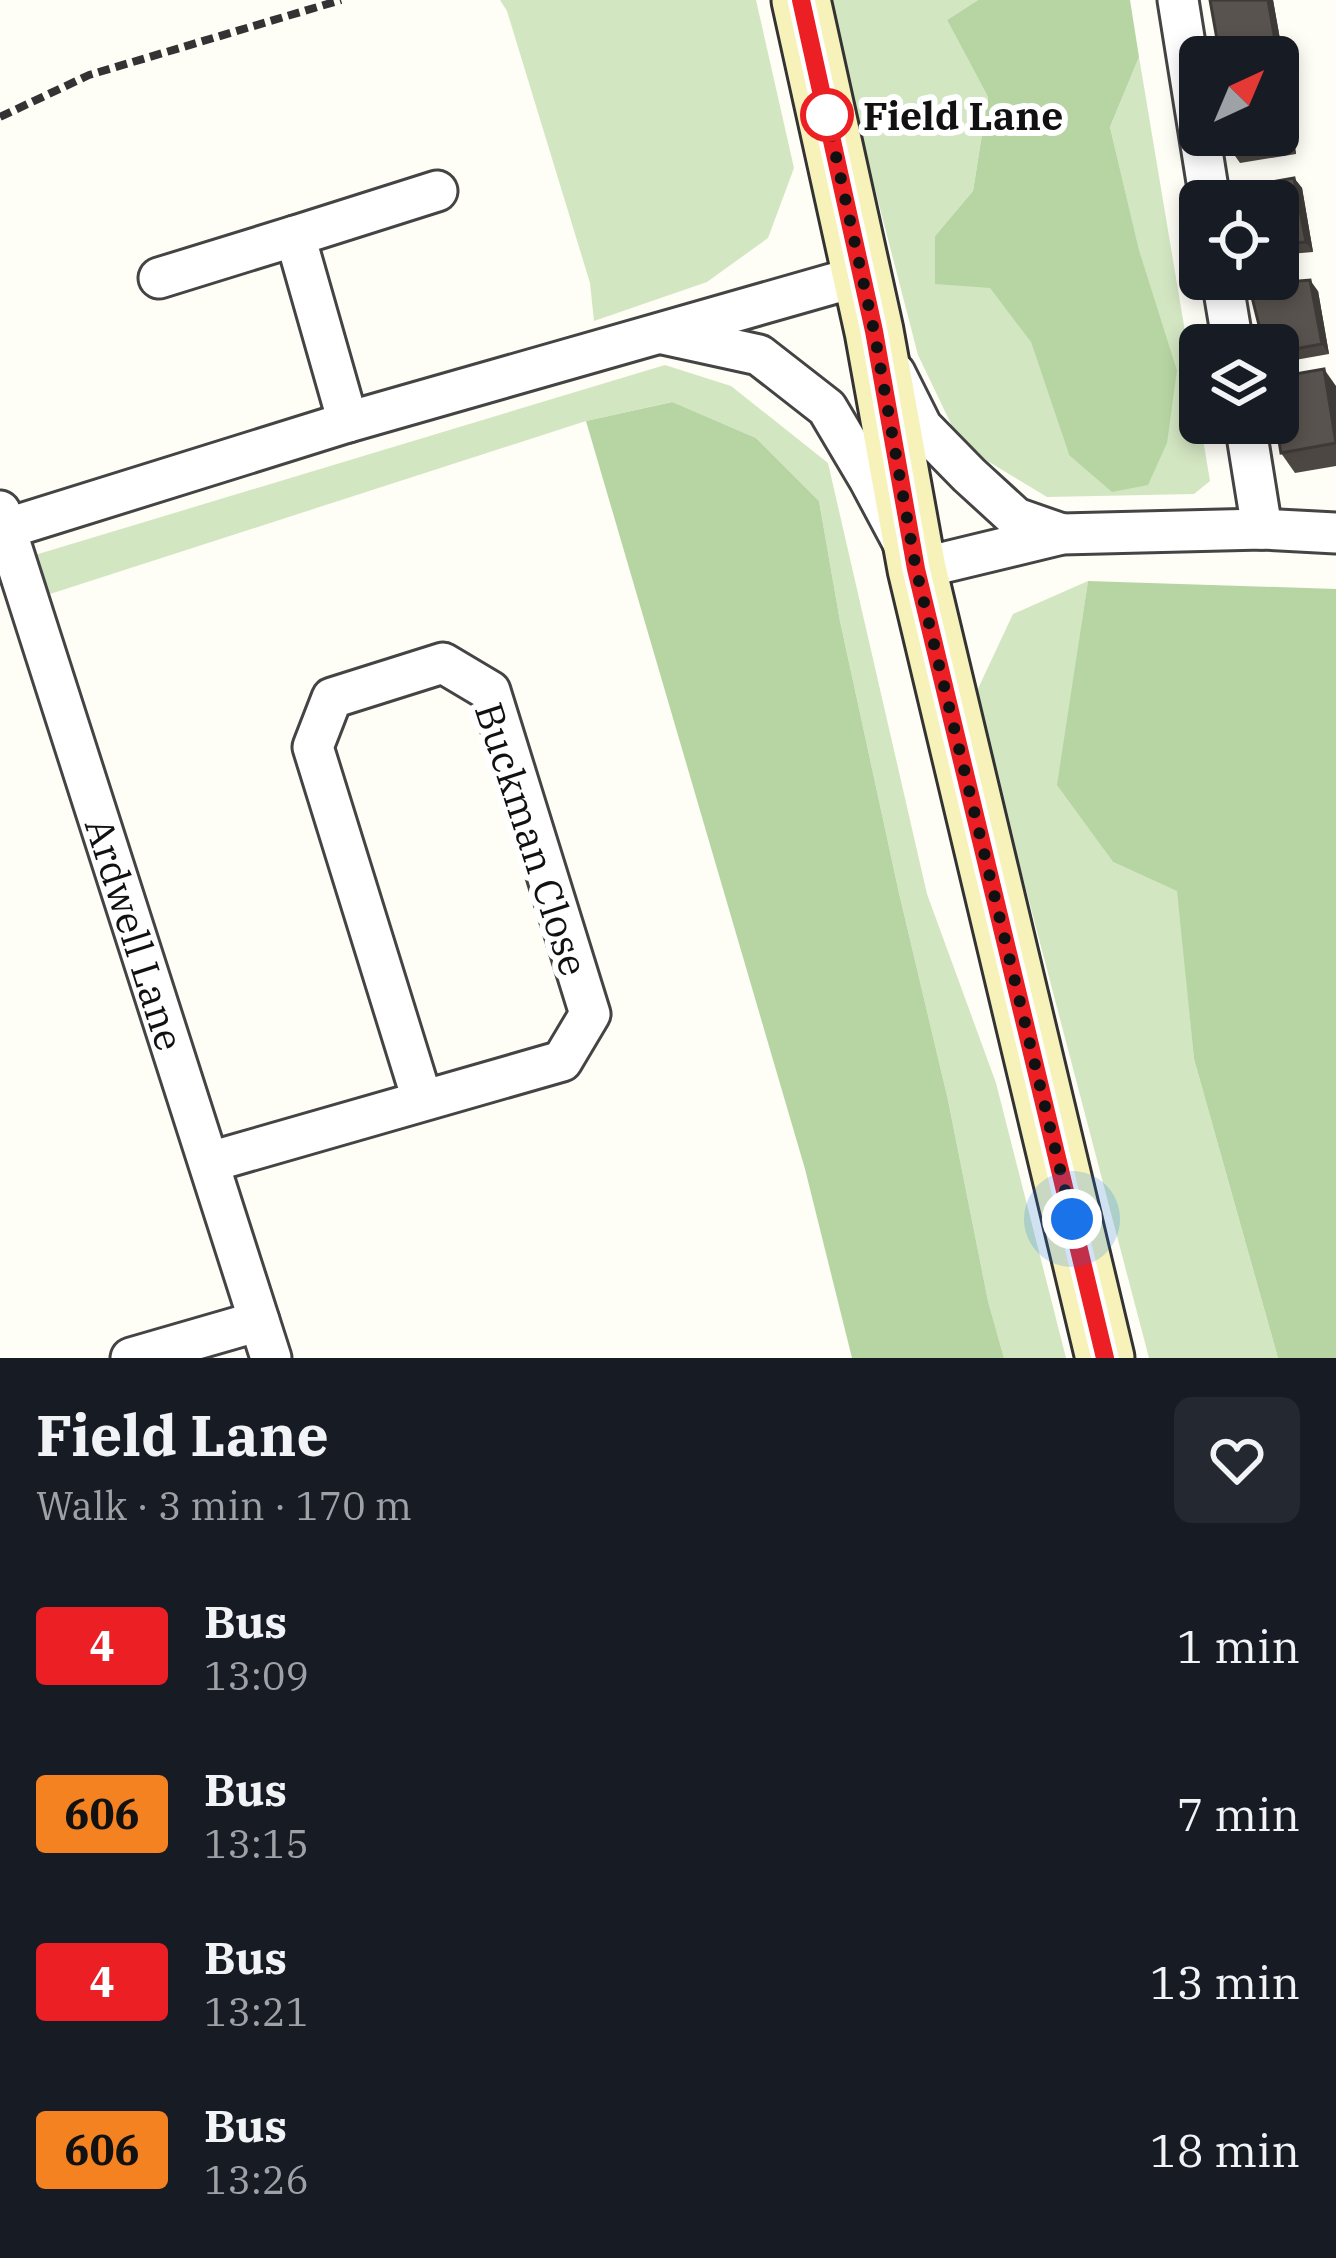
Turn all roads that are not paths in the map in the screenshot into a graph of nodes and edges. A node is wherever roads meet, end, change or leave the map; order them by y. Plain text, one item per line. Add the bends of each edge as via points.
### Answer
1 (801, 0) edge
2 (1178, 0) edge
3 (1207, 180) edge
4 (437, 190) dead end
5 (295, 236) junction
6 (863, 275) junction
7 (159, 278) dead end
8 (874, 331) junction
9 (657, 333) junction
10 (347, 422) junction
11 (1248, 444) edge
12 (3, 520) edge
13 (1262, 529) junction
14 (1336, 532) edge
15 (1062, 534) junction
16 (916, 569) junction
17 (422, 1099) junction
18 (210, 1162) junction
19 (265, 1340) edge
20 (131, 1358) edge
21 (1105, 1358) edge

1 - 6 street
2 - 3 street
4 - 5 street
5 - 7 street
5 - 10 street
6 - 8 street
6 - 9 street
8 - 15 street via 922,427 1016,518
8 - 16 street
9 - 10 street
9 - 16 street via 759,355 827,408
10 - 12 street
11 - 13 street
12 - 18 street, Ardwell Lane
13 - 14 street
13 - 15 street
15 - 16 street
16 - 21 street
17 - 17 street, Buckman Close via 562,1061 590,1014 490,691 442,663 332,698 313,747
17 - 18 street, Buckman Close
18 - 19 street, Ardwell Lane
19 - 20 street

